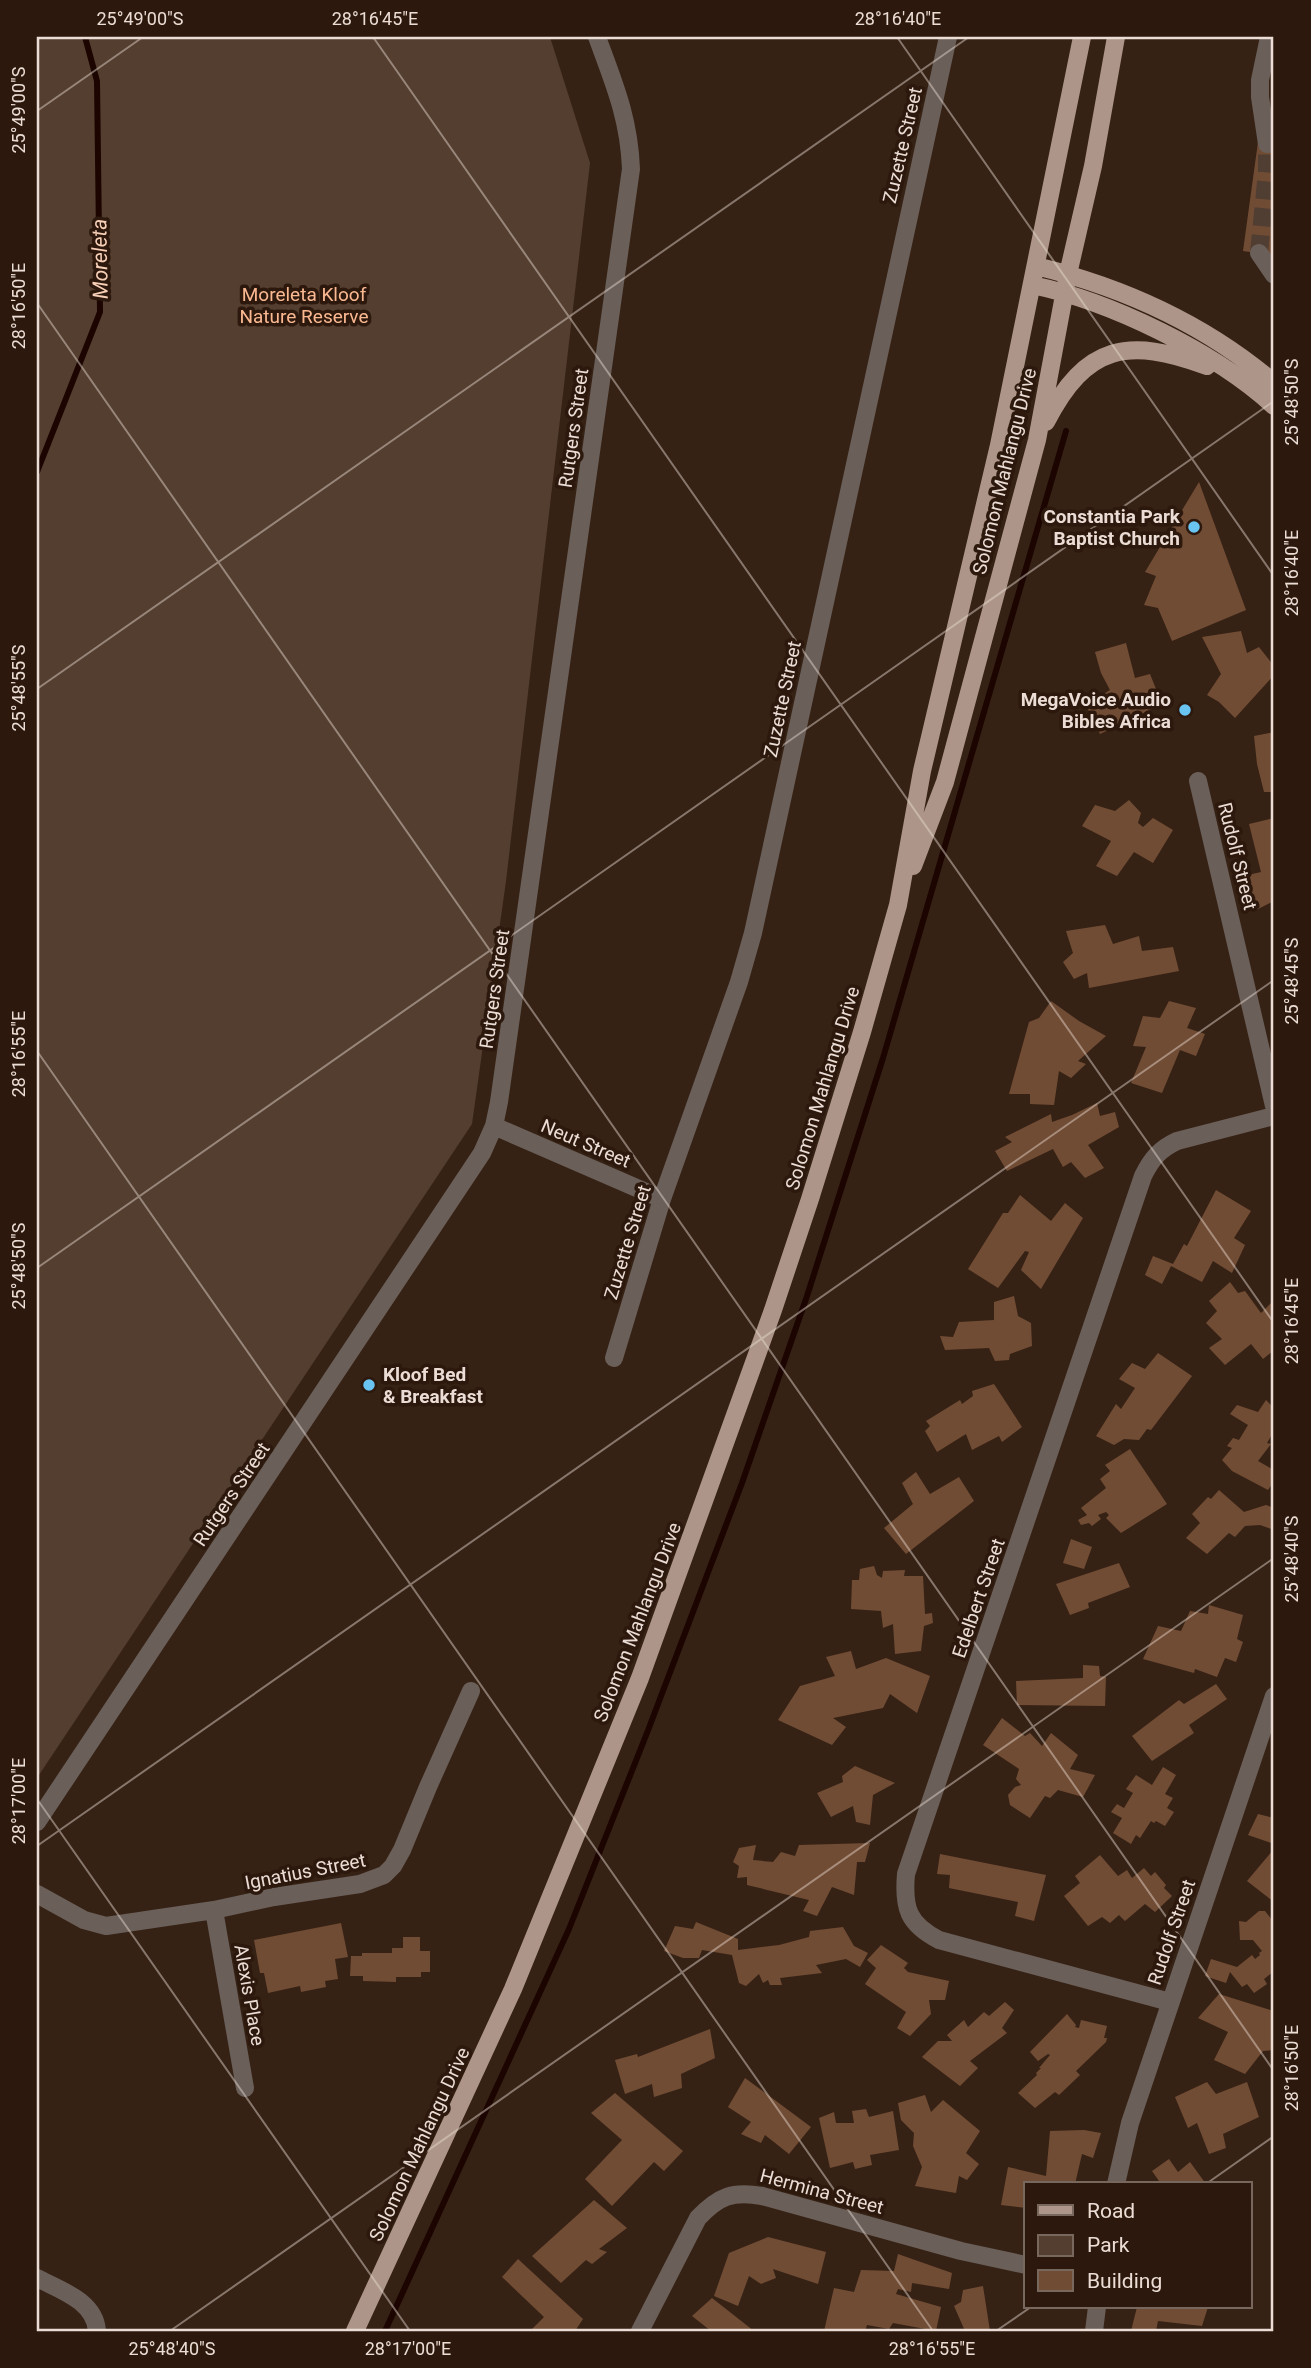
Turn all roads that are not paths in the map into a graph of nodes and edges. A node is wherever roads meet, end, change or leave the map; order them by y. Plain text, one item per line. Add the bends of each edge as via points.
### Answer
1 (597, 37) edge
2 (948, 37) edge
3 (1082, 37) edge
4 (1116, 37) edge
5 (1269, 37) edge
6 (1267, 144) dead end
7 (1259, 253) tunnel mouth
8 (1036, 266) junction
9 (1068, 274) junction
10 (1274, 275) edge
11 (1032, 285) junction
12 (1065, 292) junction
13 (1240, 379) junction
14 (1274, 383) edge
15 (1274, 406) edge
16 (1037, 440) junction
17 (1198, 780) dead end
18 (898, 905) junction
19 (1274, 1106) edge
20 (1274, 1116) edge
21 (494, 1126) junction
22 (662, 1199) junction
23 (614, 1358) dead end
24 (471, 1691) dead end
25 (1274, 1696) edge
26 (37, 1822) edge
27 (37, 1894) edge
28 (214, 1910) junction
29 (1170, 2002) junction
30 (245, 2088) dead end
31 (1116, 2182) edge
32 (1024, 2265) edge
33 (37, 2278) edge
34 (1097, 2308) edge
35 (97, 2331) edge
36 (355, 2331) edge
37 (640, 2331) edge
38 (1094, 2331) edge

1 - 21 street, Rutgers Street via 624,110 631,169
2 - 22 street, Zuzette Street via 752,933
3 - 8 main road, Solomon Mahlangu Drive
4 - 9 main road, Solomon Mahlangu Drive
5 - 6 street via 1260,80
7 - 10 street
8 - 9 main road
8 - 11 main road, Solomon Mahlangu Drive
9 - 12 main road, Solomon Mahlangu Drive
9 - 14 main road via 1120,291 1187,324
11 - 12 main road
11 - 18 main road, Solomon Mahlangu Drive via 922,771
12 - 13 main road via 1191,348
12 - 16 main road, Solomon Mahlangu Drive
13 - 15 main road
13 - 16 main road via 1166,353 1138,349 1111,354 1070,381
16 - 18 main road, Solomon Mahlangu Drive via 945,782
17 - 19 street, Rudolf Street
18 - 36 main road, Solomon Mahlangu Drive via 773,1310 640,1678 513,1989
20 - 29 street, Edelbert Street via 1166,1146 1143,1176 906,1874 904,1897 909,1914 922,1931 939,1940
21 - 22 street, Neut Street
21 - 26 street, Rutgers Street via 482,1153
22 - 23 street, Zuzette Street
24 - 28 street, Ignatius Street via 402,1850 384,1875 360,1884
25 - 29 street, Rudolf Street
27 - 28 street, Ignatius Street via 84,1920 106,1926
28 - 30 street, Alexis Place
29 - 31 street, Rudolf Street via 1129,2123
32 - 37 street, Hermina Street via 762,2196 733,2194 698,2218
33 - 35 street via 82,2303 96,2320
34 - 38 street

